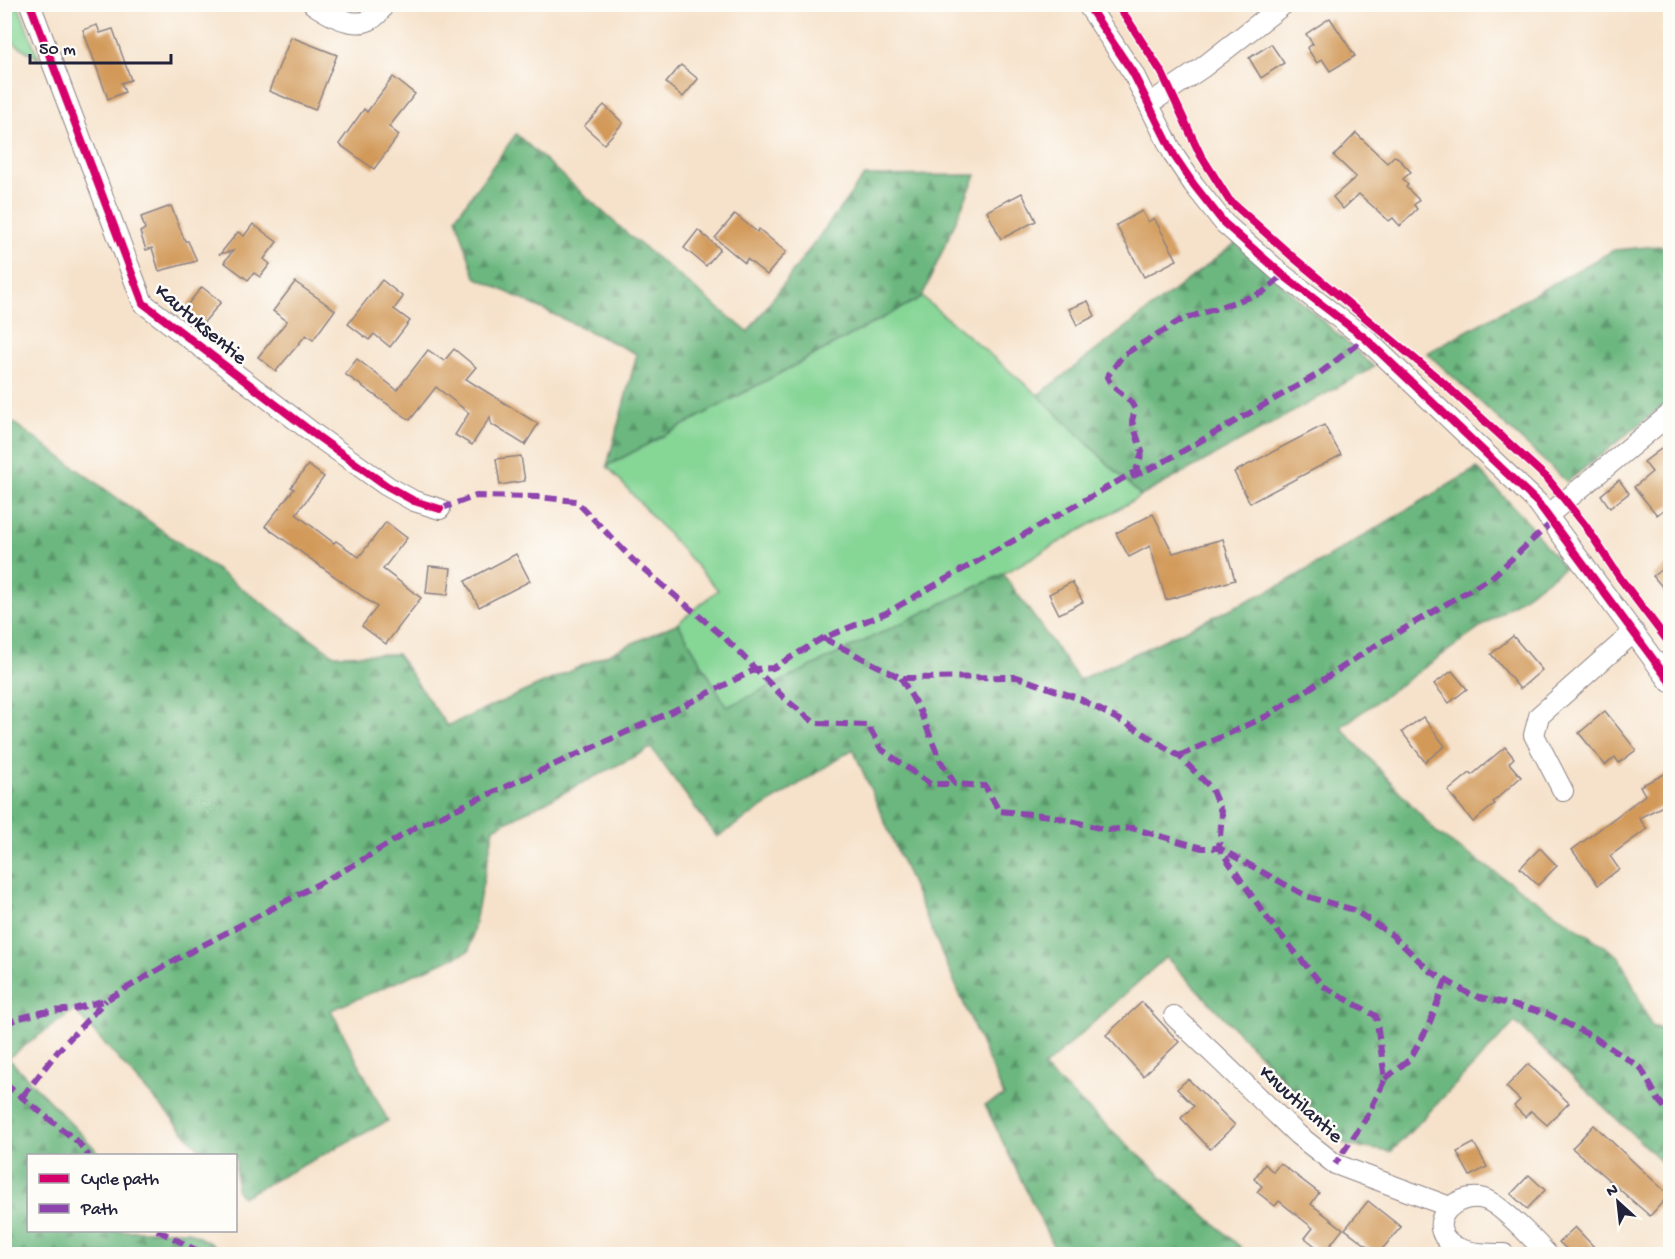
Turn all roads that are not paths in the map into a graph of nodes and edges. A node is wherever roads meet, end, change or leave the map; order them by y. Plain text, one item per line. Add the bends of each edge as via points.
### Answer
1 (30, 4) edge
2 (313, 4) edge
3 (384, 4) edge
4 (1088, 4) edge
5 (1284, 4) edge
6 (1149, 104) junction
7 (1671, 414) edge
8 (440, 509) dead end
9 (1547, 516) junction
10 (1634, 632) junction
11 (1671, 682) edge
12 (1563, 791) dead end
13 (1174, 1016) dead end
14 (1450, 1207) junction
15 (1504, 1254) edge
16 (1547, 1254) edge

1 - 8 street, Kautuksentie via 143,303 387,486 414,501
2 - 3 street via 327,14 356,24 379,14
4 - 6 street
5 - 6 street
6 - 9 street via 1175,157 1224,223 1283,275 1365,338 1538,503
7 - 9 street
9 - 10 street
10 - 11 street
10 - 12 street via 1539,716 1534,735
13 - 14 street, Knuutilantie via 1298,1135 1335,1164
14 - 15 street via 1439,1223 1448,1240 1475,1253
14 - 16 street via 1468,1197 1487,1200

